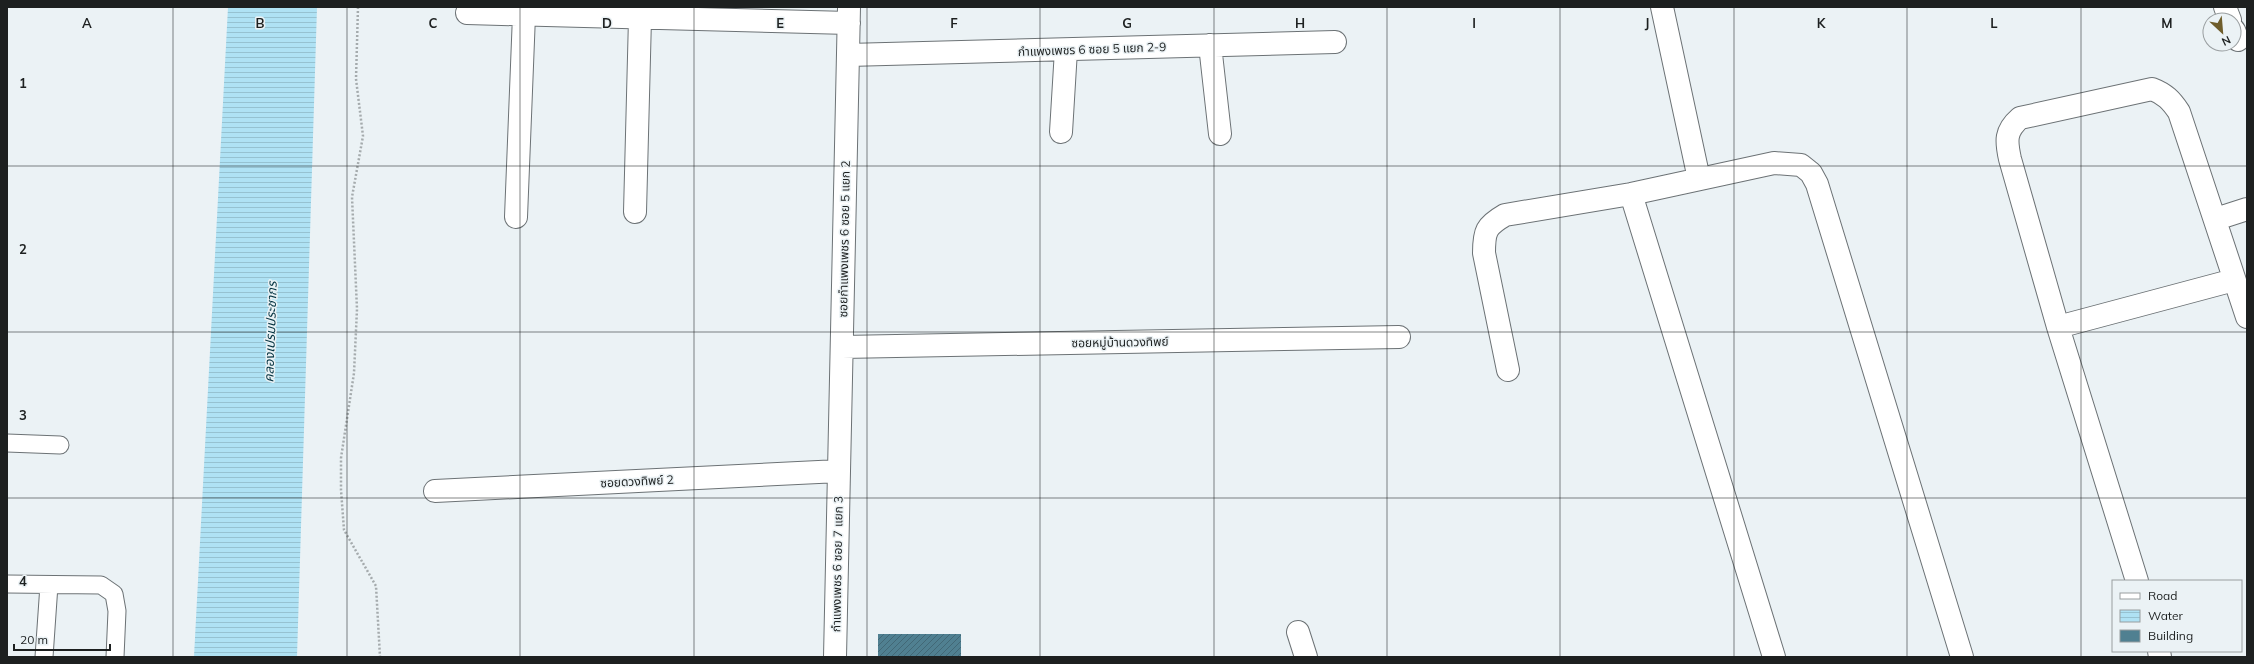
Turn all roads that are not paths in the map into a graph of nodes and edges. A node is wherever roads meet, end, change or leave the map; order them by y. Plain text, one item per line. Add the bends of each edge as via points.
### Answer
1 (1662, 7) edge
2 (467, 13) dead end
3 (524, 15) junction
4 (849, 15) edge
5 (640, 18) junction
6 (1335, 42) dead end
7 (1210, 45) junction
8 (1066, 50) junction
9 (848, 55) junction
10 (1061, 132) dead end
11 (1220, 134) dead end
12 (1699, 179) junction
13 (1631, 194) junction
14 (2247, 209) edge
15 (635, 212) dead end
16 (516, 217) dead end
17 (2216, 219) junction
18 (2234, 280) junction
19 (2247, 317) edge
20 (2058, 327) junction
21 (1399, 337) dead end
22 (842, 347) junction
23 (1508, 370) dead end
24 (7, 443) edge
25 (60, 446) dead end
26 (839, 471) junction
27 (435, 491) dead end
28 (2137, 580) edge
29 (7, 584) edge
30 (49, 585) junction
31 (1298, 632) dead end
32 (44, 657) edge
33 (115, 657) edge
34 (835, 657) edge
35 (1306, 657) edge
36 (1774, 657) edge
37 (1962, 657) edge

1 - 12 street
2 - 3 street
3 - 5 street
3 - 16 street
4 - 5 street
4 - 9 street, ซอยกำแพงเพชร 6 ซอย 5 แยก 2
5 - 15 street
6 - 7 street, กำแพงเพชร 6 ซอย 5 แยก 2-9
7 - 8 street, กำแพงเพชร 6 ซอย 5 แยก 2-9
7 - 11 street
8 - 9 street, กำแพงเพชร 6 ซอย 5 แยก 2-9
8 - 10 street
9 - 22 street, ซอยกำแพงเพชร 6 ซอย 5 แยก 2
12 - 13 street
12 - 37 street via 1774,163 1801,165 1811,173 1817,184
13 - 23 street via 1505,215 1491,223 1484,235 1484,253
13 - 36 street
14 - 17 street
17 - 18 street
17 - 20 street via 2179,112 2163,93 2152,90 2020,118 2008,131 2006,141
18 - 19 street
18 - 20 street
20 - 28 street
21 - 22 street, ซอยหมู่บ้านดวงทิพย์
22 - 26 street, ซอยกำแพงเพชร 6 ซอย 5 แยก 2
24 - 25 lane
26 - 27 street, ซอยดวงทิพย์ 2
26 - 34 street, กำแพงเพชร 6 ซอย 7 แยก 3
29 - 30 lane
30 - 32 lane
30 - 33 lane via 101,585 114,594 118,611
31 - 35 street

